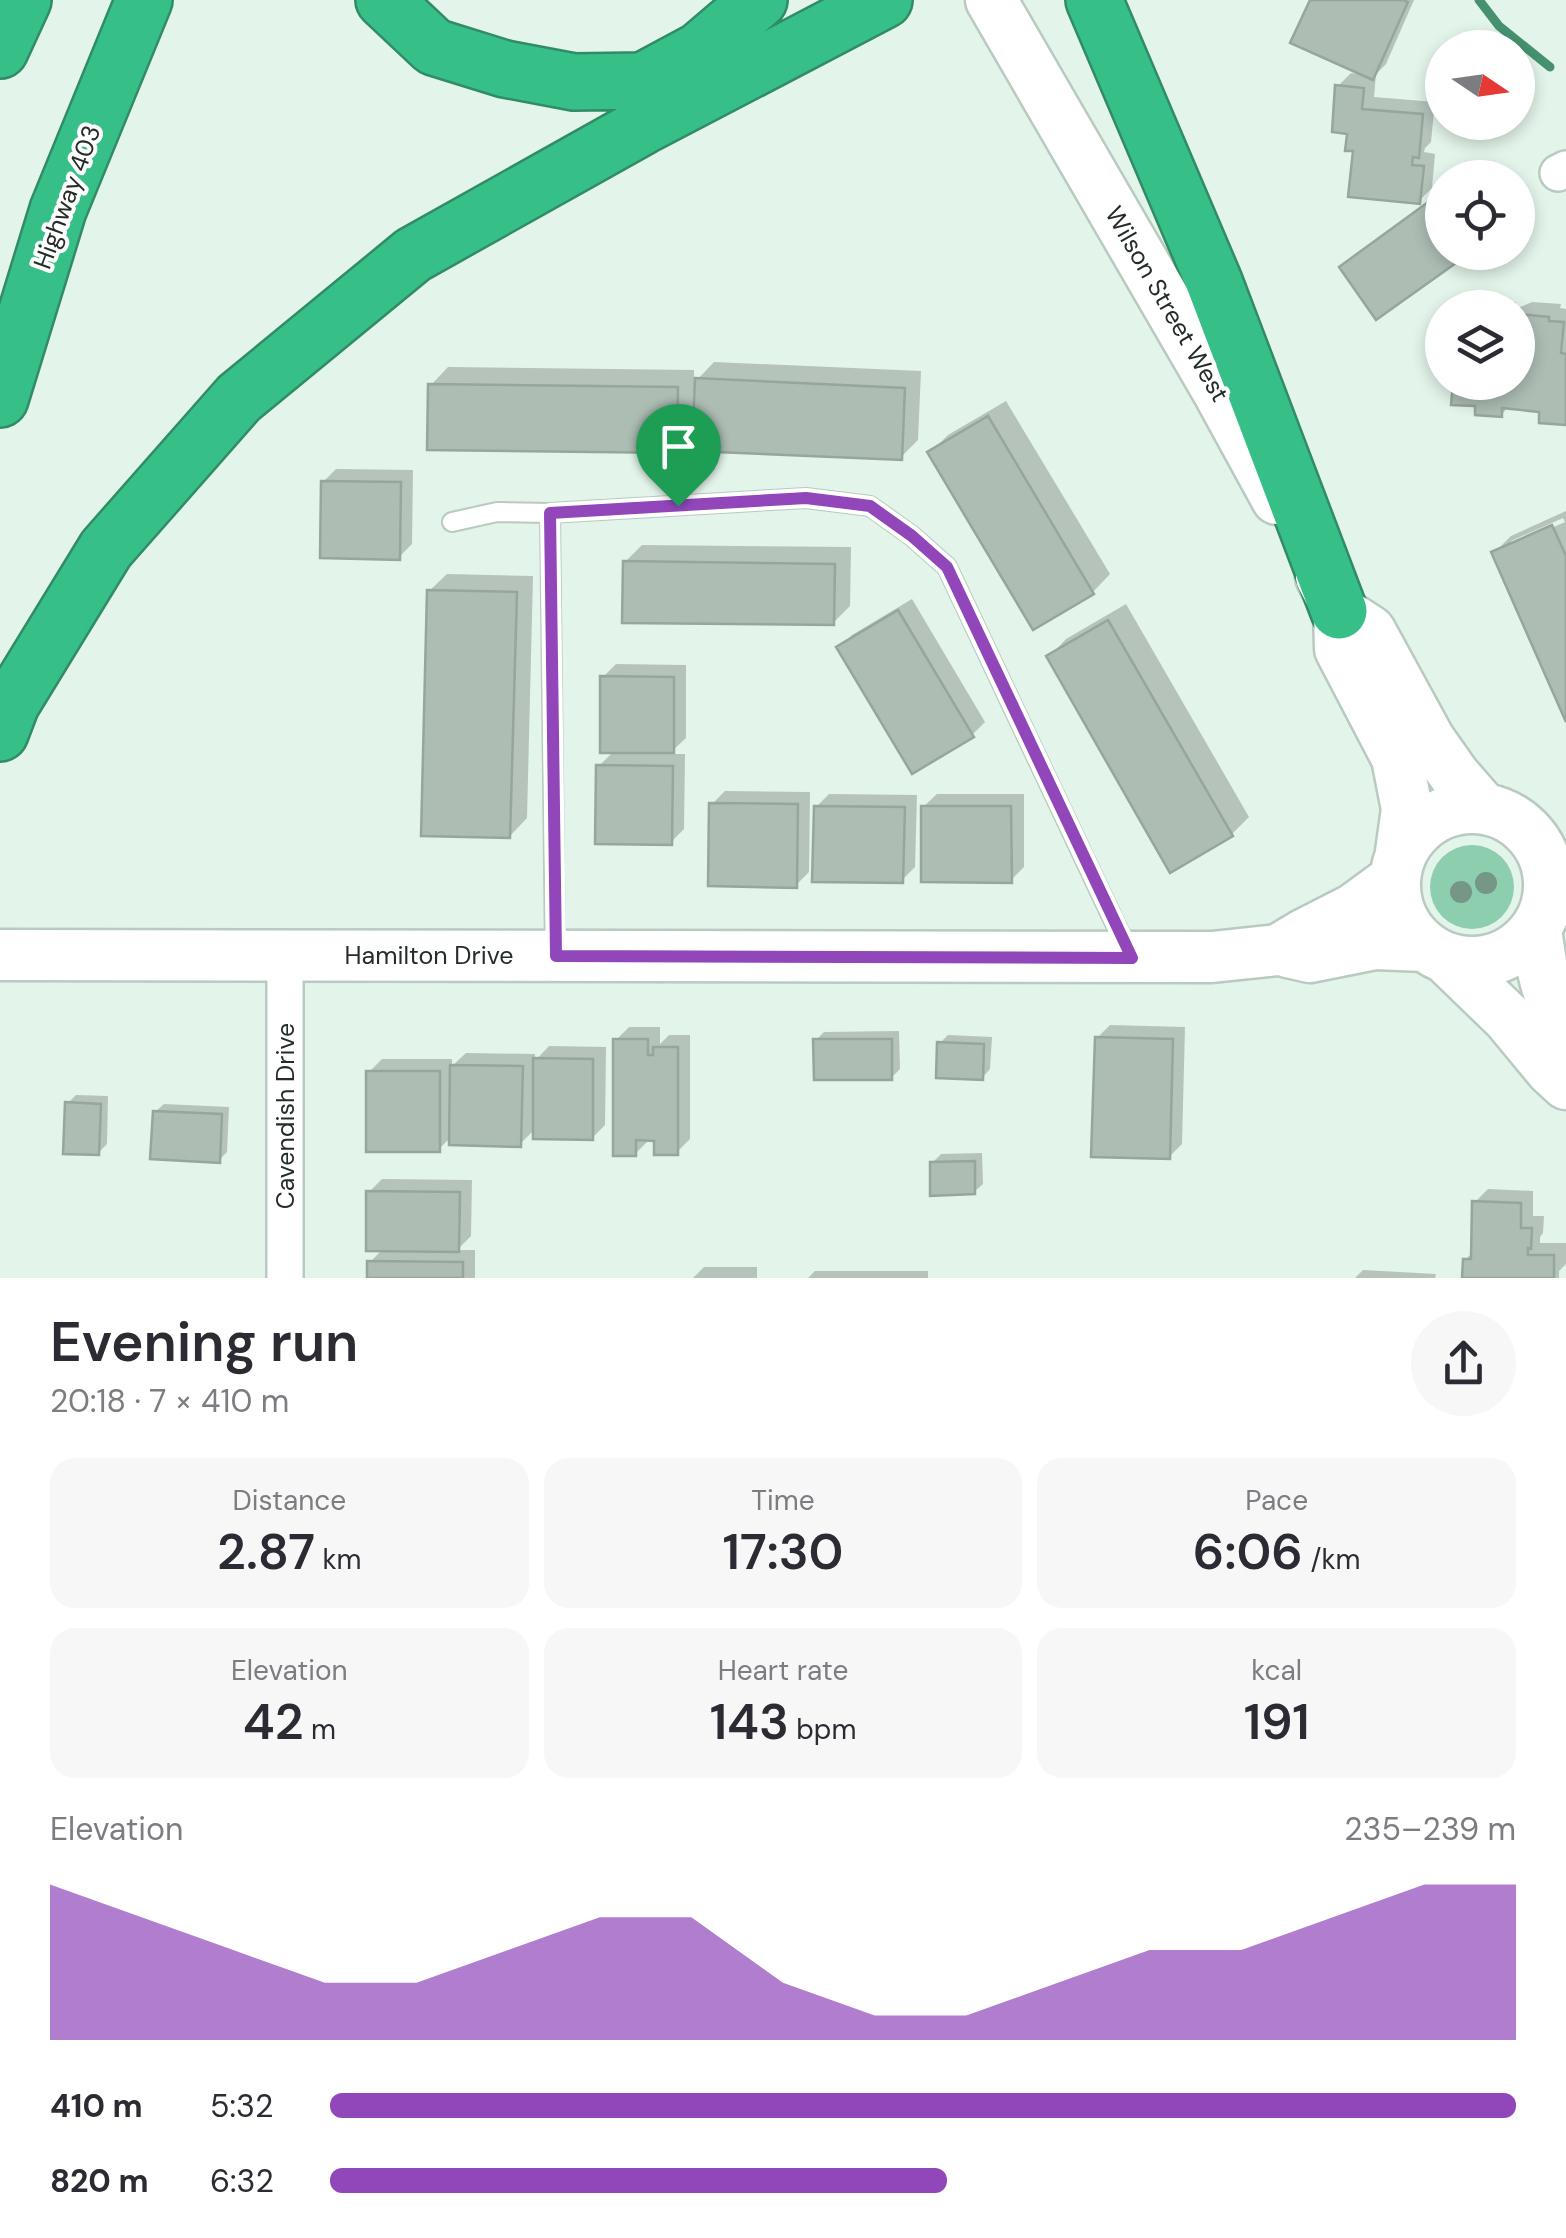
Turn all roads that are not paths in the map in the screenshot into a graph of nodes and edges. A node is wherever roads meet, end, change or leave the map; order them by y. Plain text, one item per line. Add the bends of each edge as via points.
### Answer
1 (23, 0) edge
2 (144, 0) edge
3 (384, 0) edge
4 (760, 0) edge
5 (884, 0) edge
6 (991, 0) edge
7 (1094, 0) edge
8 (0, 50) edge
9 (0, 398) edge
10 (550, 513) junction
11 (452, 522) dead end
12 (1339, 611) junction
13 (0, 733) edge
14 (1522, 820) edge
15 (1398, 866) junction
16 (1549, 908) edge
17 (1278, 950) junction
18 (1435, 952) junction
19 (21, 955) edge
20 (285, 955) junction
21 (556, 956) junction
22 (1132, 958) junction
23 (1566, 1031) edge
24 (1566, 1084) edge
25 (284, 1278) edge

1 - 8 highway
2 - 9 highway, Highway 403 via 58,210
3 - 4 highway via 434,46 505,69 591,82 643,81 699,51
5 - 13 highway via 413,255 238,398 106,549
6 - 12 main road, Wilson Street West
7 - 12 highway via 1214,282
10 - 11 lane via 497,512
10 - 21 lane
10 - 22 lane via 806,498 870,506 912,536 947,567
12 - 14 main road, Wilson Street West via 1370,631 1455,776
12 - 15 main road, Wilson Street West via 1340,649 1397,758 1406,809
14 - 15 main road via 1458,808 1435,816 1416,832
14 - 16 main road via 1546,863
15 - 17 main road, Hamilton Drive via 1354,909
15 - 18 main road via 1396,904 1407,927
16 - 18 main road via 1518,946 1496,958 1471,962
16 - 23 main road via 1540,963
17 - 18 main road, Hamilton Drive via 1310,957 1375,944
17 - 22 main road, Hamilton Drive
18 - 24 main road via 1508,1018
19 - 20 main road, Hamilton Drive
20 - 21 main road, Hamilton Drive
20 - 25 street, Cavendish Drive
21 - 22 main road, Hamilton Drive

